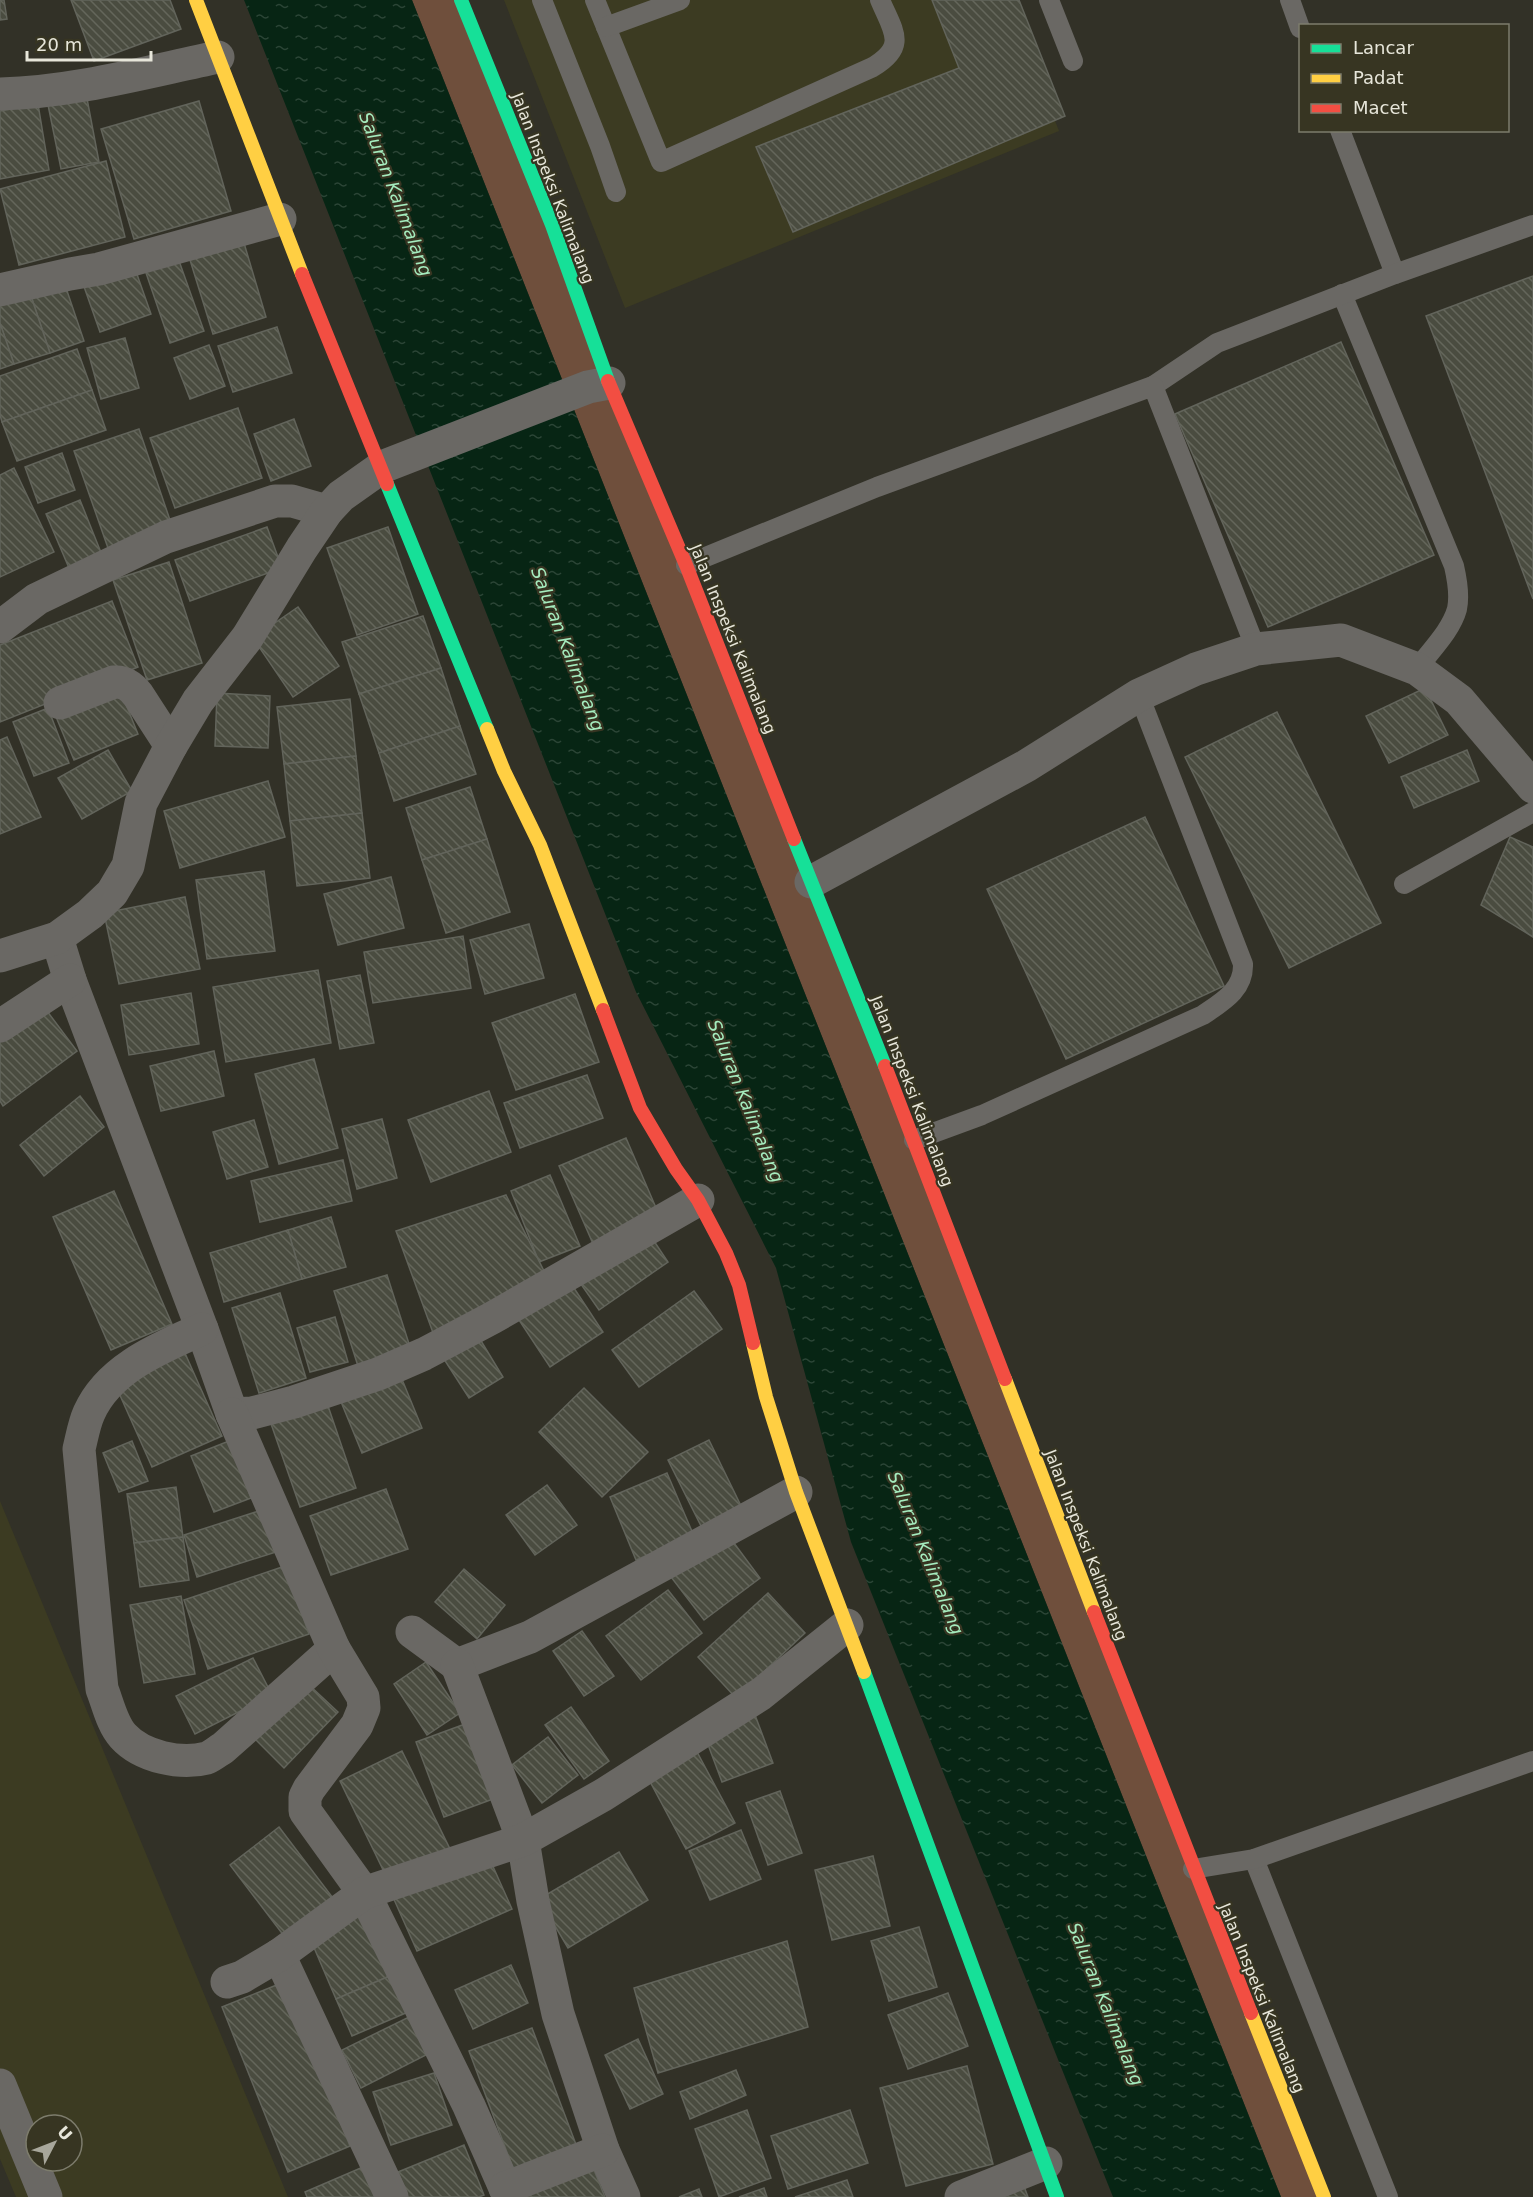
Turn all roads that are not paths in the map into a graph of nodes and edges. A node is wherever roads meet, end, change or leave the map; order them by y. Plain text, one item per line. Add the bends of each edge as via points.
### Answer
1 (196, 0) edge
2 (461, 0) edge
3 (542, 0) edge
4 (595, 0) edge
5 (680, 0) edge
6 (880, 0) edge
7 (1049, 0) edge
8 (1290, 0) edge
9 (1299, 25) edge
10 (606, 27) junction
11 (218, 57) junction
12 (1073, 61) dead end
13 (0, 94) edge
14 (1341, 132) edge
15 (616, 192) dead end
16 (280, 219) junction
17 (1533, 225) edge
18 (1395, 273) junction
19 (0, 290) edge
20 (1342, 294) junction
21 (599, 385) junction
22 (1153, 386) junction
23 (382, 467) junction
24 (327, 511) junction
25 (686, 565) junction
26 (0, 627) edge
27 (1256, 649) junction
28 (1417, 669) junction
29 (1139, 695) junction
30 (60, 703) dead end
31 (171, 746) junction
32 (1533, 787) edge
33 (1533, 812) edge
34 (811, 882) junction
35 (1404, 884) dead end
36 (57, 938) junction
37 (0, 956) edge
38 (70, 980) junction
39 (0, 1026) edge
40 (914, 1140) junction
41 (698, 1200) junction
42 (202, 1329) junction
43 (232, 1414) junction
44 (796, 1492) junction
45 (847, 1625) junction
46 (412, 1632) dead end
47 (336, 1653) junction
48 (457, 1665) junction
49 (1533, 1761) edge
50 (523, 1840) junction
51 (1254, 1859) junction
52 (1193, 1869) junction
53 (364, 1893) junction
54 (279, 1955) junction
55 (227, 1982) dead end
56 (0, 2085) edge
57 (603, 2150) junction
58 (1046, 2163) junction
59 (507, 2193) edge
60 (46, 2197) edge
61 (392, 2197) edge
62 (624, 2197) edge
63 (961, 2197) edge
64 (1057, 2197) edge
65 (1324, 2197) edge
66 (1388, 2197) edge

1 - 11 street
2 - 21 street, Jalan Inspeksi Kalimalang via 552,225
3 - 15 lane
4 - 10 lane
5 - 10 lane
6 - 10 lane via 896,37 889,57 661,162
7 - 12 lane
8 - 9 lane
11 - 13 street via 83,87
11 - 16 street
14 - 18 lane
16 - 19 street via 99,269
16 - 23 street
17 - 18 lane
18 - 20 lane
20 - 22 lane via 1217,343
20 - 28 lane via 1454,566 1457,609
21 - 23 street
21 - 25 street, Jalan Inspeksi Kalimalang
22 - 25 lane via 877,487
22 - 27 lane
23 - 24 street
23 - 41 street via 504,771 540,845 640,1108
24 - 26 street via 292,501 275,501 166,537 37,599
24 - 31 street via 247,638 198,701
25 - 34 street, Jalan Inspeksi Kalimalang
27 - 28 street via 1341,640
27 - 29 street
28 - 32 street via 1459,700
29 - 34 street via 1026,766
29 - 40 lane via 1243,964 1238,986 1226,1000 1203,1015 982,1115
30 - 31 street via 121,681 138,695
31 - 36 street via 141,803 128,866 112,893
33 - 35 lane
34 - 40 street, Jalan Inspeksi Kalimalang
36 - 37 street
36 - 38 street
38 - 39 street
38 - 42 street
40 - 52 street, Jalan Inspeksi Kalimalang
41 - 43 street via 424,1354 294,1402
41 - 44 street via 739,1285 766,1396
42 - 43 street
42 - 47 street via 152,1351 108,1385 89,1412 79,1449 102,1689 113,1717 123,1736 143,1751 184,1761 208,1757
43 - 47 street
44 - 45 street
44 - 48 street via 530,1637
45 - 50 street via 761,1694 603,1795
45 - 58 street
46 - 48 street
47 - 53 street via 363,1697 364,1708 357,1725 304,1797 305,1811
48 - 50 street
49 - 51 lane
50 - 53 street
50 - 57 street via 558,2014
51 - 52 lane
51 - 66 lane
52 - 65 street, Jalan Inspeksi Kalimalang
53 - 54 street
53 - 59 street via 469,2106
54 - 55 street
54 - 61 street
56 - 60 street
57 - 59 street
57 - 62 street
58 - 63 street
58 - 64 street

